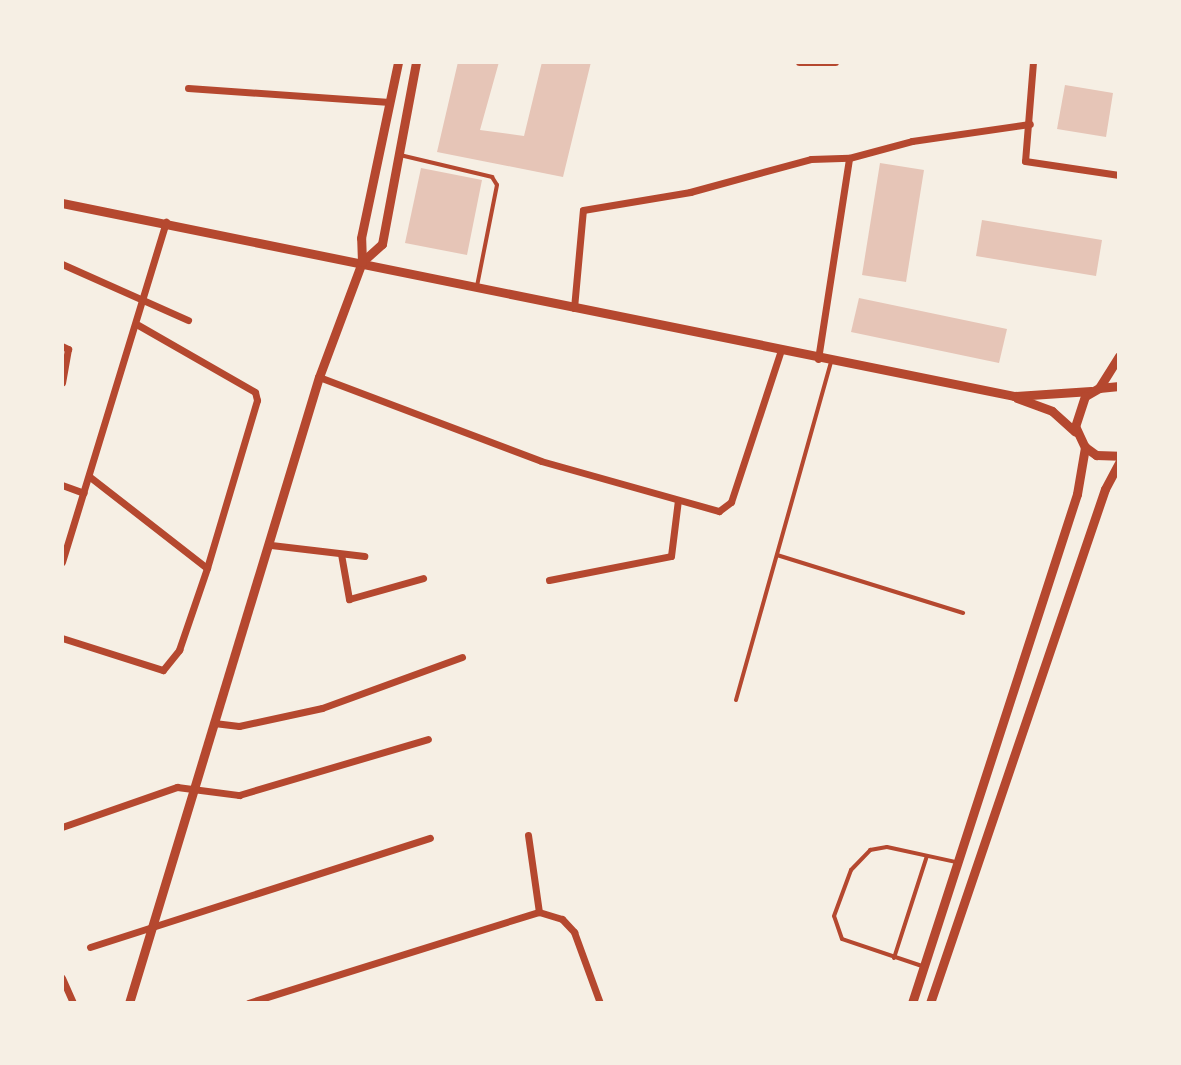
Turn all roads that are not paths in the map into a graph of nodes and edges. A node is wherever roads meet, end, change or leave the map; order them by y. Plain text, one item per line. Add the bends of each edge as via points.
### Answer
1 (398, 62) edge
2 (416, 62) edge
3 (799, 62) edge
4 (835, 62) edge
5 (1033, 62) edge
6 (188, 88) dead end
7 (390, 102) junction
8 (1030, 124) junction
9 (397, 155) junction
10 (849, 158) junction
11 (1119, 175) edge
12 (62, 203) edge
13 (166, 222) junction
14 (362, 262) junction
15 (62, 264) edge
16 (477, 286) junction
17 (145, 303) junction
18 (574, 308) junction
19 (188, 320) dead end
20 (138, 325) junction
21 (62, 346) edge
22 (781, 350) junction
23 (1119, 356) edge
24 (818, 359) junction
25 (831, 362) junction
26 (319, 377) junction
27 (62, 382) edge
28 (1119, 386) edge
29 (1095, 390) junction
30 (1014, 396) junction
31 (1076, 433) junction
32 (1085, 447) junction
33 (1119, 456) edge
34 (1119, 463) edge
35 (90, 477) junction
36 (62, 485) edge
37 (84, 493) junction
38 (678, 500) junction
39 (271, 545) junction
40 (341, 554) junction
41 (777, 555) junction
42 (364, 556) dead end
43 (62, 562) edge
44 (207, 568) junction
45 (423, 578) dead end
46 (549, 580) dead end
47 (963, 613) dead end
48 (62, 638) edge
49 (462, 657) dead end
50 (736, 700) dead end
51 (214, 723) junction
52 (428, 739) dead end
53 (194, 786) junction
54 (62, 827) edge
55 (528, 835) dead end
56 (430, 838) dead end
57 (927, 856) junction
58 (958, 862) junction
59 (539, 912) junction
60 (149, 927) junction
61 (90, 947) dead end
62 (894, 958) junction
63 (924, 967) junction
64 (62, 978) edge
65 (73, 1003) edge
66 (129, 1003) edge
67 (248, 1003) edge
68 (600, 1003) edge
69 (912, 1003) edge
70 (930, 1003) edge

1 - 7 street
2 - 9 street
3 - 4 street
5 - 8 street
6 - 7 street
7 - 14 street via 361,238
8 - 10 street via 912,141
8 - 11 street via 1025,161
9 - 14 street via 382,244
9 - 16 lane via 492,177 497,185
10 - 18 street via 811,159 690,192 583,210
10 - 24 street
12 - 13 street
13 - 14 street
13 - 17 street
14 - 16 street
14 - 26 street
15 - 17 street
16 - 18 street
17 - 19 street
17 - 20 street
18 - 22 street
20 - 35 street
20 - 44 street via 255,392 257,400
21 - 27 street via 68,349
22 - 24 street
22 - 38 street via 731,502 719,511
23 - 29 street
24 - 25 street
25 - 30 street
25 - 41 lane
26 - 38 street via 541,461
26 - 39 street
28 - 29 street
29 - 30 street
29 - 31 street via 1077,410
30 - 31 street via 1052,411
31 - 32 street
32 - 33 street via 1096,455
32 - 58 street via 1077,494
34 - 70 street via 1105,489
35 - 37 street
35 - 44 street
36 - 37 street
37 - 43 street
38 - 46 street via 671,556
39 - 40 street
39 - 51 street
40 - 42 street
40 - 45 street via 349,599
41 - 47 lane
41 - 50 lane
44 - 48 street via 179,650 163,670
49 - 51 street via 322,708 239,726
51 - 53 street
52 - 53 street via 239,795
53 - 54 street via 177,787
53 - 60 street
55 - 59 street
56 - 60 street
57 - 58 lane
57 - 62 lane
57 - 62 lane via 887,847 870,850 851,870 834,916 842,939
58 - 63 street
59 - 67 street
59 - 68 street via 562,919 574,932
60 - 61 street
60 - 66 street
62 - 63 lane
63 - 69 street
64 - 65 street

